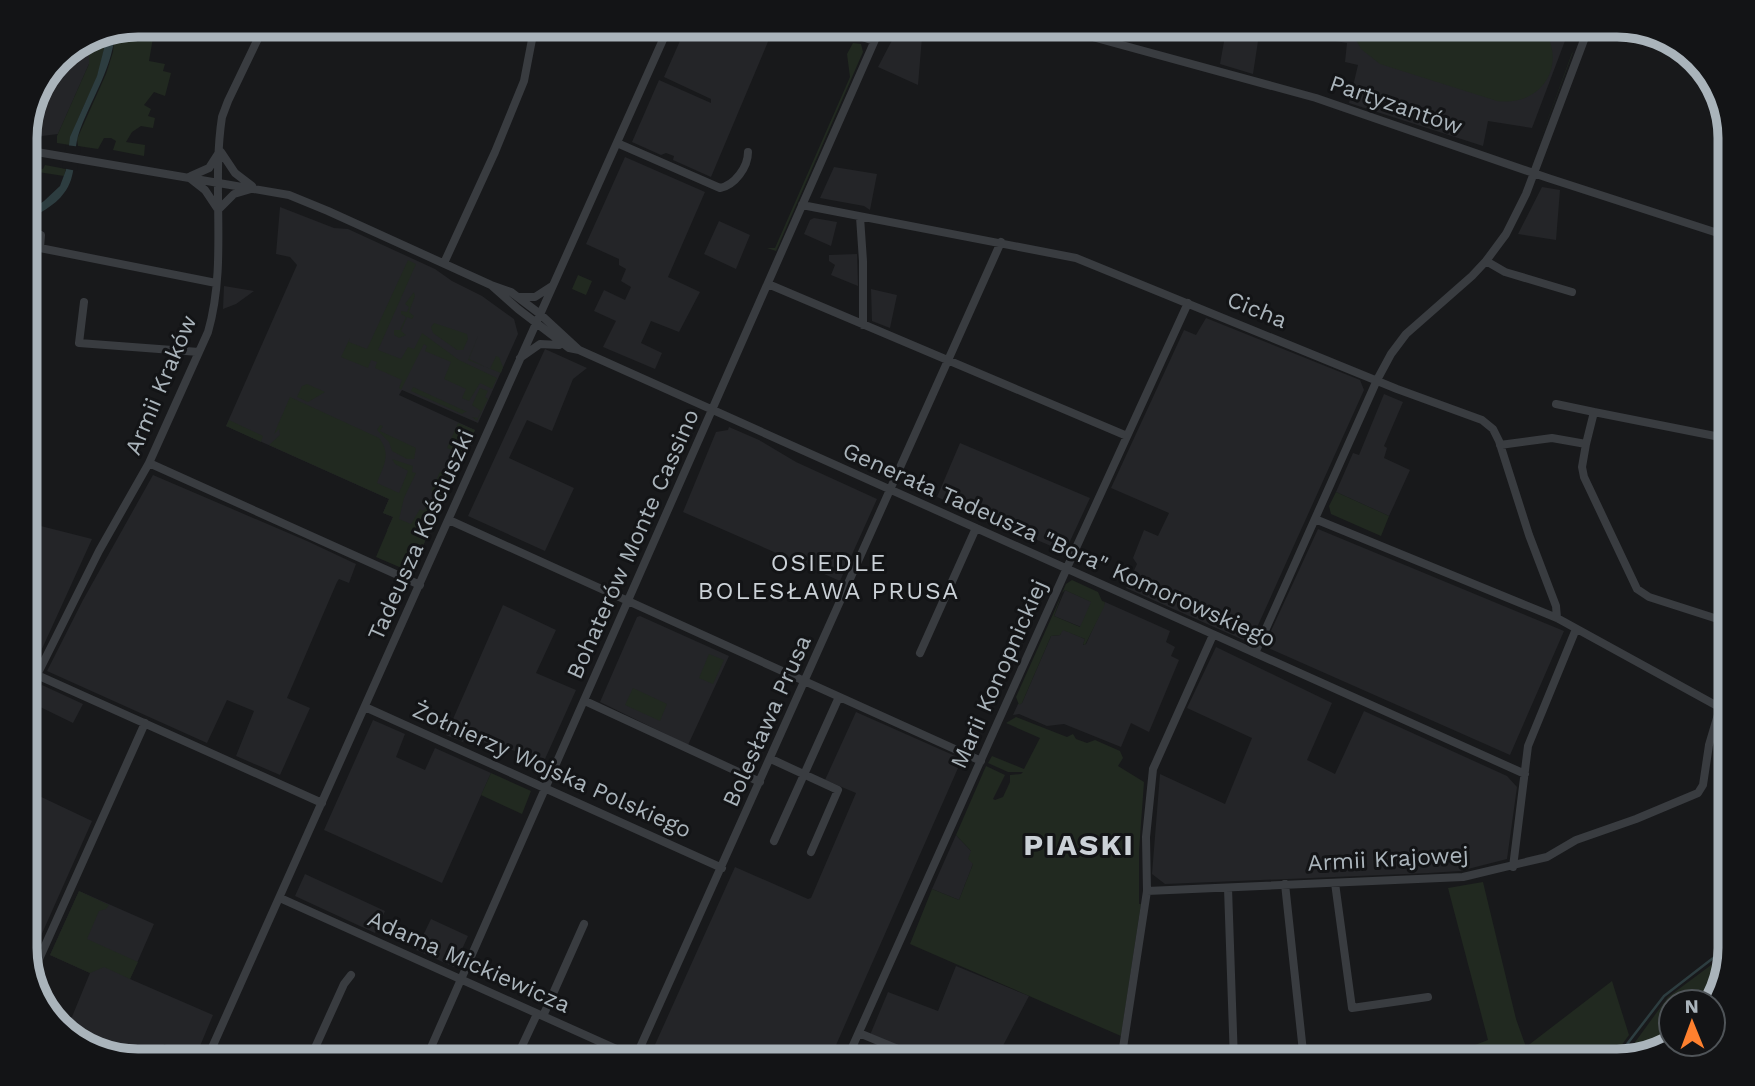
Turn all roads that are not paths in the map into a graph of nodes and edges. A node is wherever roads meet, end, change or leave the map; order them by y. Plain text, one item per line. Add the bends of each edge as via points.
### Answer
1 (259, 37) edge
2 (532, 37) edge
3 (664, 37) edge
4 (866, 37) edge
5 (876, 37) edge
6 (1093, 37) edge
7 (1585, 37) edge
8 (874, 41) junction
9 (617, 143) junction
10 (220, 149) junction
11 (37, 152) edge
12 (1534, 173) junction
13 (737, 175) dead end
14 (188, 177) junction
15 (219, 182) junction
16 (258, 188) junction
17 (802, 205) junction
18 (218, 211) junction
19 (860, 217) junction
20 (1718, 233) edge
21 (1001, 242) junction
22 (40, 248) dead end
23 (1486, 261) junction
24 (443, 263) junction
25 (216, 283) junction
26 (554, 284) junction
27 (768, 284) junction
28 (491, 285) junction
29 (1572, 292) dead end
30 (519, 297) junction
31 (84, 302) dead end
32 (1188, 303) junction
33 (540, 314) junction
34 (535, 323) junction
35 (863, 325) junction
36 (562, 345) junction
37 (579, 350) junction
38 (199, 352) junction
39 (519, 359) junction
40 (948, 361) junction
41 (1377, 380) junction
42 (1556, 404) dead end
43 (712, 411) junction
44 (1594, 412) junction
45 (1127, 436) junction
46 (1718, 437) edge
47 (1587, 444) junction
48 (1500, 445) junction
49 (149, 463) junction
50 (891, 491) junction
51 (1315, 519) junction
52 (449, 520) junction
53 (976, 528) junction
54 (1067, 569) junction
55 (420, 585) junction
56 (629, 601) junction
57 (1557, 618) junction
58 (1718, 619) edge
59 (1576, 629) junction
60 (1213, 635) junction
61 (920, 653) dead end
62 (1255, 653) junction
63 (37, 675) joint
64 (806, 682) junction
65 (839, 696) junction
66 (585, 701) junction
67 (365, 707) junction
68 (1718, 707) edge
69 (1718, 715) edge
70 (145, 723) junction
71 (777, 746) junction
72 (771, 759) junction
73 (981, 761) junction
74 (784, 765) junction
75 (804, 774) junction
76 (1525, 774) junction
77 (760, 782) junction
78 (546, 789) junction
79 (323, 803) junction
80 (774, 841) dead end
81 (811, 852) dead end
82 (1513, 866) junction
83 (722, 868) junction
84 (1335, 883) junction
85 (1285, 884) junction
86 (1228, 888) junction
87 (1147, 891) junction
88 (280, 898) junction
89 (584, 924) dead end
90 (38, 961) edge
91 (351, 975) dead end
92 (461, 979) junction
93 (1428, 998) dead end
94 (540, 1015) junction
95 (859, 1033) junction
96 (212, 1049) edge
97 (315, 1049) edge
98 (431, 1049) edge
99 (522, 1049) edge
100 (614, 1049) edge
101 (643, 1049) edge
102 (852, 1049) edge
103 (897, 1049) edge
104 (1123, 1049) edge
105 (1234, 1049) edge
106 (1303, 1049) edge

1 - 10 street, Armii Kraków via 222,117
2 - 24 street via 524,81
3 - 9 street, Tadeusza Kościuszki
4 - 8 street
5 - 8 street, Bohaterów Monte Cassino
6 - 12 street, Partyzantów via 1316,98
7 - 12 street
8 - 17 street, Bohaterów Monte Cassino
9 - 13 street via 716,187 730,185
9 - 26 street, Tadeusza Kościuszki
10 - 14 street via 209,168
10 - 15 street, Armii Kraków
10 - 16 street via 239,177
11 - 14 street
12 - 20 street, Partyzantów
12 - 23 street via 1511,225
14 - 15 street
14 - 18 street via 205,190
15 - 16 street
15 - 18 street, Armii Kraków
16 - 18 street via 234,194
16 - 24 street via 317,206
17 - 19 street, Cicha
17 - 27 street, Bohaterów Monte Cassino
18 - 25 street, Armii Kraków
19 - 21 street, Cicha
19 - 35 street
21 - 32 street, Cicha via 1076,258
21 - 40 street, Bolesława Prusa
22 - 25 street
23 - 29 street via 1505,272
23 - 41 street via 1406,334
24 - 28 street
25 - 38 street, Armii Kraków via 213,315
26 - 30 street via 535,297
26 - 33 street, Tadeusza Kościuszki
27 - 35 street
27 - 43 street, Bohaterów Monte Cassino
28 - 30 street, Generała Tadeusza "Bora" Komorowskiego
28 - 34 street, Generała Tadeusza "Bora" Komorowskiego
30 - 33 street, Generała Tadeusza "Bora" Komorowskiego
31 - 38 street via 79,343
32 - 41 street, Cicha
32 - 45 street, Marii Konopnickiej
33 - 34 street, Tadeusza Kościuszki
33 - 37 street, Generała Tadeusza "Bora" Komorowskiego
34 - 36 street, Generała Tadeusza "Bora" Komorowskiego
34 - 39 street, Tadeusza Kościuszki
35 - 40 street
36 - 37 street, Generała Tadeusza "Bora" Komorowskiego
36 - 39 street via 540,344
37 - 43 street, Generała Tadeusza "Bora" Komorowskiego
38 - 49 street, Armii Kraków
39 - 52 street, Tadeusza Kościuszki
40 - 45 street
40 - 50 street, Bolesława Prusa
41 - 48 street, Cicha via 1482,420 1493,429
41 - 51 street
42 - 44 street
43 - 50 street, Generała Tadeusza "Bora" Komorowskiego
43 - 56 street, Bohaterów Monte Cassino
44 - 46 street
44 - 47 street
45 - 54 street, Marii Konopnickiej
47 - 48 street via 1552,438
47 - 58 street via 1584,477 1637,589
48 - 57 street, Cicha
49 - 55 street
49 - 63 street, Armii Kraków
50 - 53 street, Generała Tadeusza "Bora" Komorowskiego
50 - 64 street, Bolesława Prusa
51 - 57 street
51 - 62 street
52 - 55 street, Tadeusza Kościuszki
52 - 56 street
53 - 54 street, Generała Tadeusza "Bora" Komorowskiego
53 - 61 street
54 - 60 street, Generała Tadeusza "Bora" Komorowskiego
54 - 73 street, Marii Konopnickiej
55 - 67 street, Tadeusza Kościuszki
56 - 64 street
56 - 66 street, Bohaterów Monte Cassino
57 - 59 street
59 - 68 street
59 - 76 street via 1531,733
60 - 62 street, Generała Tadeusza "Bora" Komorowskiego
60 - 87 street via 1153,769
62 - 76 street, Generała Tadeusza "Bora" Komorowskiego
63 - 70 street
64 - 65 street
64 - 71 street, Bolesława Prusa
65 - 73 street
65 - 75 street
66 - 77 street
66 - 78 street, Bohaterów Monte Cassino
67 - 78 street, Żołnierzy Wojska Polskiego
67 - 79 street, Tadeusza Kościuszki
69 - 82 street, Armii Krajowej via 1698,793 1576,840 1547,857
70 - 79 street
70 - 90 street
71 - 72 street, Bolesława Prusa
71 - 74 street
72 - 74 street
72 - 77 street, Bolesława Prusa
73 - 95 street, Marii Konopnickiej
74 - 75 street
75 - 80 street
75 - 81 street via 838,790
76 - 82 street
77 - 83 street, Bolesława Prusa
78 - 83 street, Żołnierzy Wojska Polskiego
78 - 92 street, Bohaterów Monte Cassino
79 - 88 street, Tadeusza Kościuszki
82 - 84 street, Armii Krajowej via 1452,878
83 - 101 street, Bolesława Prusa
84 - 85 street, Armii Krajowej
84 - 93 street via 1352,1008
85 - 86 street, Armii Krajowej
85 - 106 street
86 - 87 street, Armii Krajowej
86 - 105 street
87 - 104 street
88 - 92 street, Adama Mickiewicza
88 - 96 street, Tadeusza Kościuszki
89 - 94 street
91 - 97 street
92 - 94 street, Adama Mickiewicza
92 - 98 street, Bohaterów Monte Cassino
94 - 99 street
94 - 100 street, Adama Mickiewicza
95 - 102 street, Marii Konopnickiej
95 - 103 street

